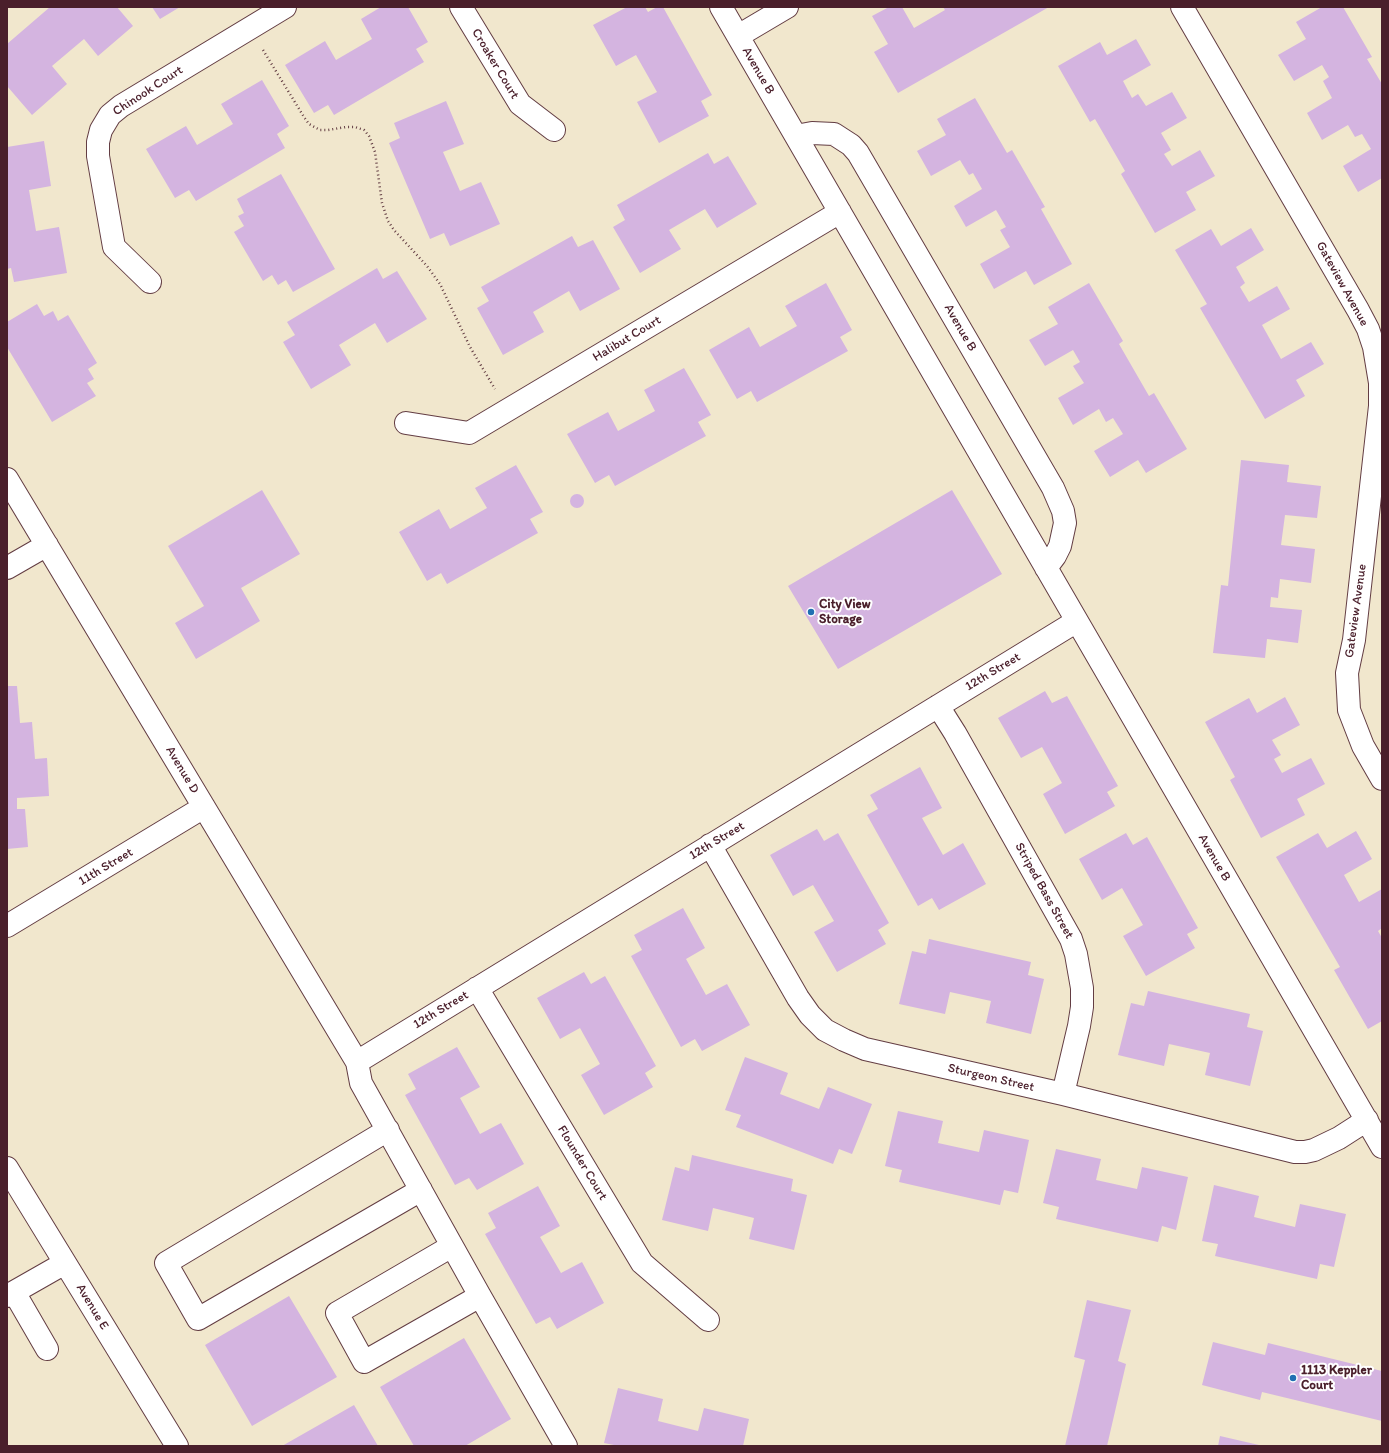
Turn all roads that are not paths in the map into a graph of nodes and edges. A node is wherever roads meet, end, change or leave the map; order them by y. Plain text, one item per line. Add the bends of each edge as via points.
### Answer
1 (285, 7) edge
2 (461, 7) edge
3 (721, 7) edge
4 (787, 7) edge
5 (1182, 7) edge
6 (738, 36) junction
7 (554, 130) dead end
8 (796, 136) junction
9 (840, 212) junction
10 (150, 282) dead end
11 (406, 424) dead end
12 (7, 478) edge
13 (47, 545) junction
14 (7, 568) edge
15 (1046, 568) junction
16 (1077, 621) junction
17 (938, 706) junction
18 (1382, 779) edge
19 (204, 807) junction
20 (710, 845) junction
21 (7, 926) edge
22 (477, 988) junction
23 (357, 1062) junction
24 (1063, 1094) junction
25 (1366, 1120) junction
26 (388, 1130) junction
27 (1382, 1147) edge
28 (7, 1168) edge
29 (421, 1190) junction
30 (452, 1246) junction
31 (65, 1263) junction
32 (11, 1294) edge
33 (480, 1296) junction
34 (708, 1320) dead end
35 (46, 1349) dead end
36 (176, 1446) edge
37 (566, 1446) edge

1 - 10 street, Chinook Court via 121,106 110,115 101,130 98,156 114,247
2 - 7 street, Croaker Court via 520,104
3 - 6 street, Avenue B
4 - 6 street
5 - 18 street, Gateview Avenue via 1358,310 1374,347 1380,383 1380,406 1354,640 1347,673 1349,710 1363,746
6 - 8 street, Avenue B
8 - 9 street, Avenue B
8 - 15 street, Avenue B via 812,133 834,134 858,153 1045,474 1059,500 1065,522 1060,546
9 - 11 street, Halibut Court via 469,433
9 - 15 street, Avenue B
12 - 13 street, Avenue D
13 - 14 street
13 - 19 street, Avenue D
15 - 16 street, Avenue B
16 - 17 street, 12th Street
16 - 25 street, Avenue B
17 - 20 street, 12th Street
17 - 24 street, Striped Bass Street via 1071,939 1076,954 1082,988 1082,1007
19 - 21 street, 11th Street
19 - 23 street, Avenue D
20 - 22 street, 12th Street
20 - 24 street, Sturgeon Street via 798,998 825,1030 865,1049
22 - 23 street, 12th Street
22 - 34 street, Flounder Court via 642,1263
23 - 26 street via 361,1083
24 - 25 street, Sturgeon Street via 1295,1152 1314,1150 1339,1138
25 - 27 street, Avenue B
26 - 29 street
26 - 29 street via 166,1263 198,1319
28 - 31 street, Avenue E
29 - 30 street
30 - 33 street
30 - 33 street via 337,1312 364,1362
31 - 32 street
31 - 36 street, Avenue E
32 - 35 street
33 - 37 street

